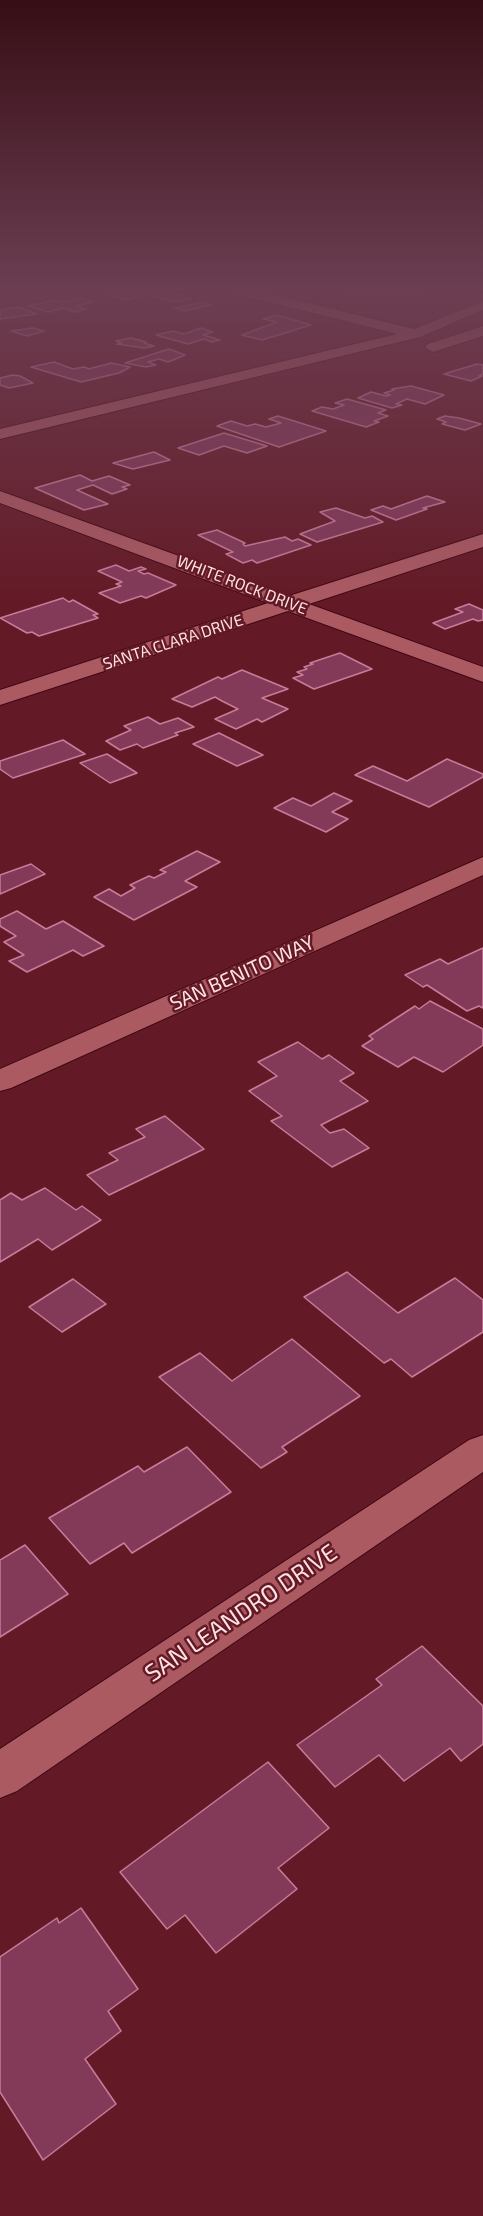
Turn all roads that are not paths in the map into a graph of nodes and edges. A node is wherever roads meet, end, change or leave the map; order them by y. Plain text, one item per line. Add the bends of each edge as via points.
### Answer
1 (158, 393) edge
2 (0, 434) edge
3 (0, 497) edge
4 (483, 540) edge
5 (291, 604) junction
6 (483, 675) edge
7 (0, 698) edge
8 (483, 865) edge
9 (0, 1081) edge
10 (483, 1451) edge
11 (0, 1776) edge

1 - 2 street
3 - 5 street, WHITE ROCK DRIVE
4 - 5 street, SANTA CLARA DRIVE
5 - 6 street, WHITE ROCK DRIVE
5 - 7 street, SANTA CLARA DRIVE
8 - 9 street, SAN BENITO WAY
10 - 11 street, SAN LEANDRO DRIVE

